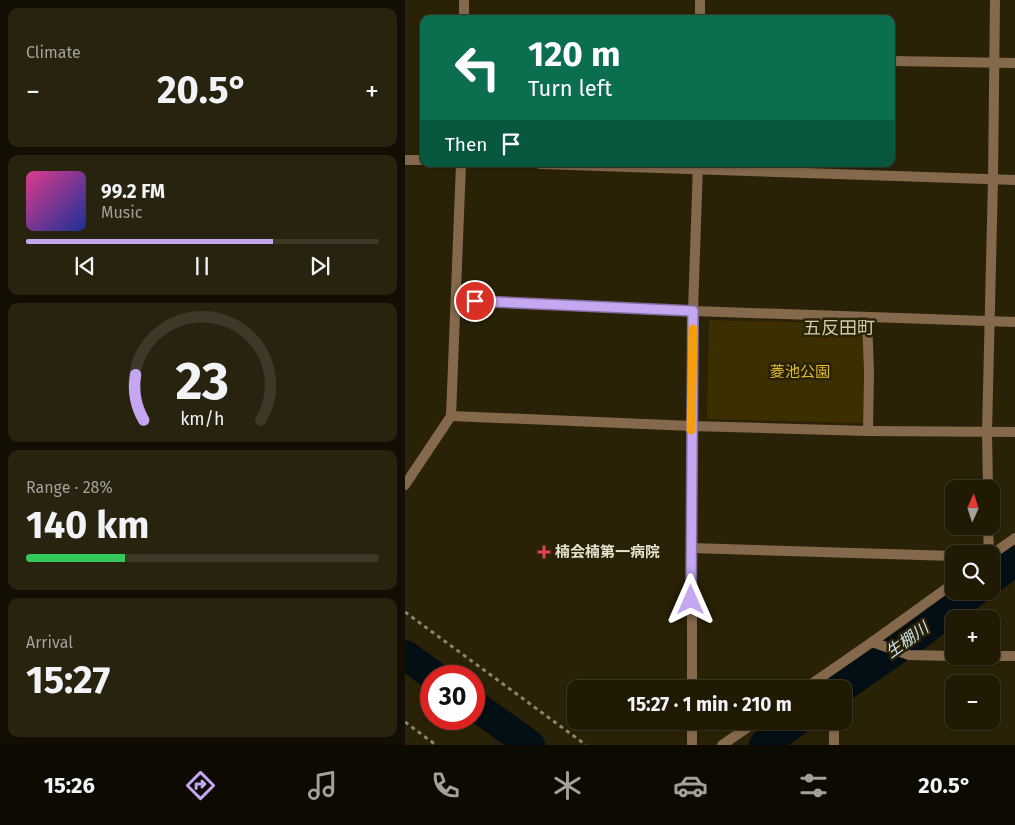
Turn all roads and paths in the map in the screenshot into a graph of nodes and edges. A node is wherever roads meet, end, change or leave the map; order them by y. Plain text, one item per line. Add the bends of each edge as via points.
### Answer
1 (464, 0) edge
2 (700, 0) edge
3 (995, 0) edge
4 (464, 15) edge
5 (700, 15) edge
6 (895, 61) edge
7 (995, 63) junction
8 (1015, 63) edge
9 (405, 160) edge
10 (420, 160) edge
11 (461, 167) edge
12 (698, 167) edge
13 (721, 167) edge
14 (993, 179) junction
15 (1015, 180) edge
16 (456, 300) junction
17 (693, 311) junction
18 (867, 317) junction
19 (989, 321) junction
20 (1015, 322) edge
21 (451, 416) junction
22 (691, 426) junction
23 (868, 431) junction
24 (987, 432) junction
25 (1015, 432) edge
26 (988, 480) edge
27 (405, 485) edge
28 (1015, 538) edge
29 (691, 548) junction
30 (1000, 548) edge
31 (945, 556) edge
32 (945, 590) edge
33 (405, 612) edge
34 (877, 644) junction
35 (945, 656) edge
36 (1000, 656) edge
37 (1015, 656) edge
38 (692, 680) edge
39 (819, 680) edge
40 (405, 722) edge
41 (692, 730) edge
42 (744, 730) edge
43 (834, 730) edge
44 (436, 745) edge
45 (586, 745) edge
46 (692, 745) edge
47 (722, 745) edge
48 (834, 745) edge

1 - 4 street
2 - 5 street
3 - 7 street
6 - 7 street
7 - 8 street
7 - 14 street
9 - 10 street
11 - 16 street
12 - 17 street
13 - 14 street
14 - 15 street
14 - 19 street
16 - 17 street
16 - 21 street
17 - 18 street
17 - 22 street
18 - 19 street
18 - 23 street
19 - 20 street
19 - 24 street
21 - 22 street
21 - 27 street
22 - 23 street
22 - 29 street
23 - 24 street
24 - 25 street
24 - 26 street
28 - 30 street
29 - 31 street
29 - 38 street
32 - 34 street
33 - 45 path
34 - 35 street via 909,655
34 - 39 street
36 - 37 street
40 - 44 path
41 - 46 street
42 - 47 street
43 - 48 street

